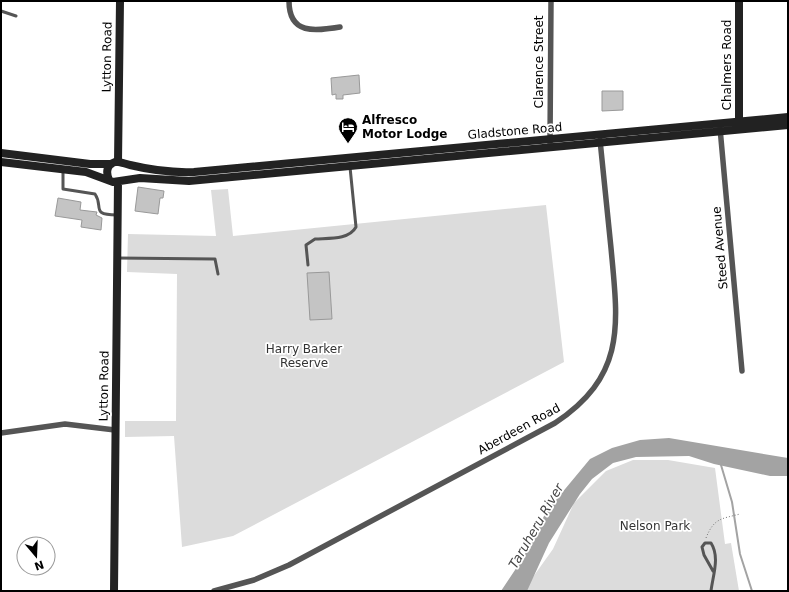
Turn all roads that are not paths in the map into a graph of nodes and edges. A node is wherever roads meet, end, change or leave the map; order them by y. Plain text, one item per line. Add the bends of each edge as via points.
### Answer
1 (120, 1) edge
2 (289, 1) edge
3 (551, 1) edge
4 (739, 1) edge
5 (1, 11) edge
6 (16, 16) dead end
7 (340, 27) dead end
8 (788, 118) edge
9 (788, 125) edge
10 (739, 126) junction
11 (720, 128) junction
12 (600, 139) junction
13 (551, 143) junction
14 (1, 153) edge
15 (1, 162) edge
16 (349, 162) junction
17 (118, 163) junction
18 (63, 168) junction
19 (109, 180) junction
20 (122, 181) junction
21 (118, 215) junction
22 (117, 258) junction
23 (308, 265) dead end
24 (218, 274) dead end
25 (742, 371) dead end
26 (115, 430) junction
27 (1, 434) edge
28 (713, 572) junction
29 (114, 591) edge
30 (214, 591) edge
31 (711, 591) edge

1 - 17 main road, Lytton Road
2 - 7 street via 291,15 298,26 305,29
3 - 13 street, Clarence Street
4 - 10 main road, Chalmers Road
5 - 6 lane
8 - 10 main road, Gladstone Road
9 - 10 main road, Gladstone Road
10 - 11 main road, Gladstone Road
11 - 12 main road, Gladstone Road
11 - 25 street, Steed Avenue
12 - 13 main road, Gladstone Road
12 - 30 street, Aberdeen Road via 617,327 607,366 586,398 572,412 555,423 289,565 254,580
13 - 16 main road, Gladstone Road
14 - 17 main road, Gladstone Road via 90,164
15 - 18 main road
16 - 17 main road, Gladstone Road via 194,172 166,172
16 - 20 main road, Gladstone Road via 189,181 148,178
16 - 23 lane via 356,227 347,236 310,241 306,245
17 - 19 main road via 107,172
17 - 20 main road, Lytton Road via 128,172
18 - 19 main road
18 - 21 lane via 63,189 95,194 100,211 106,215
19 - 20 main road, Gladstone Road
20 - 21 main road, Lytton Road
21 - 22 main road, Lytton Road
22 - 24 lane via 215,259
22 - 26 main road, Lytton Road
26 - 27 street via 65,424
26 - 29 main road, Lytton Road
28 - 28 lane via 704,555 702,547 705,543 711,543 715,549
28 - 31 lane

